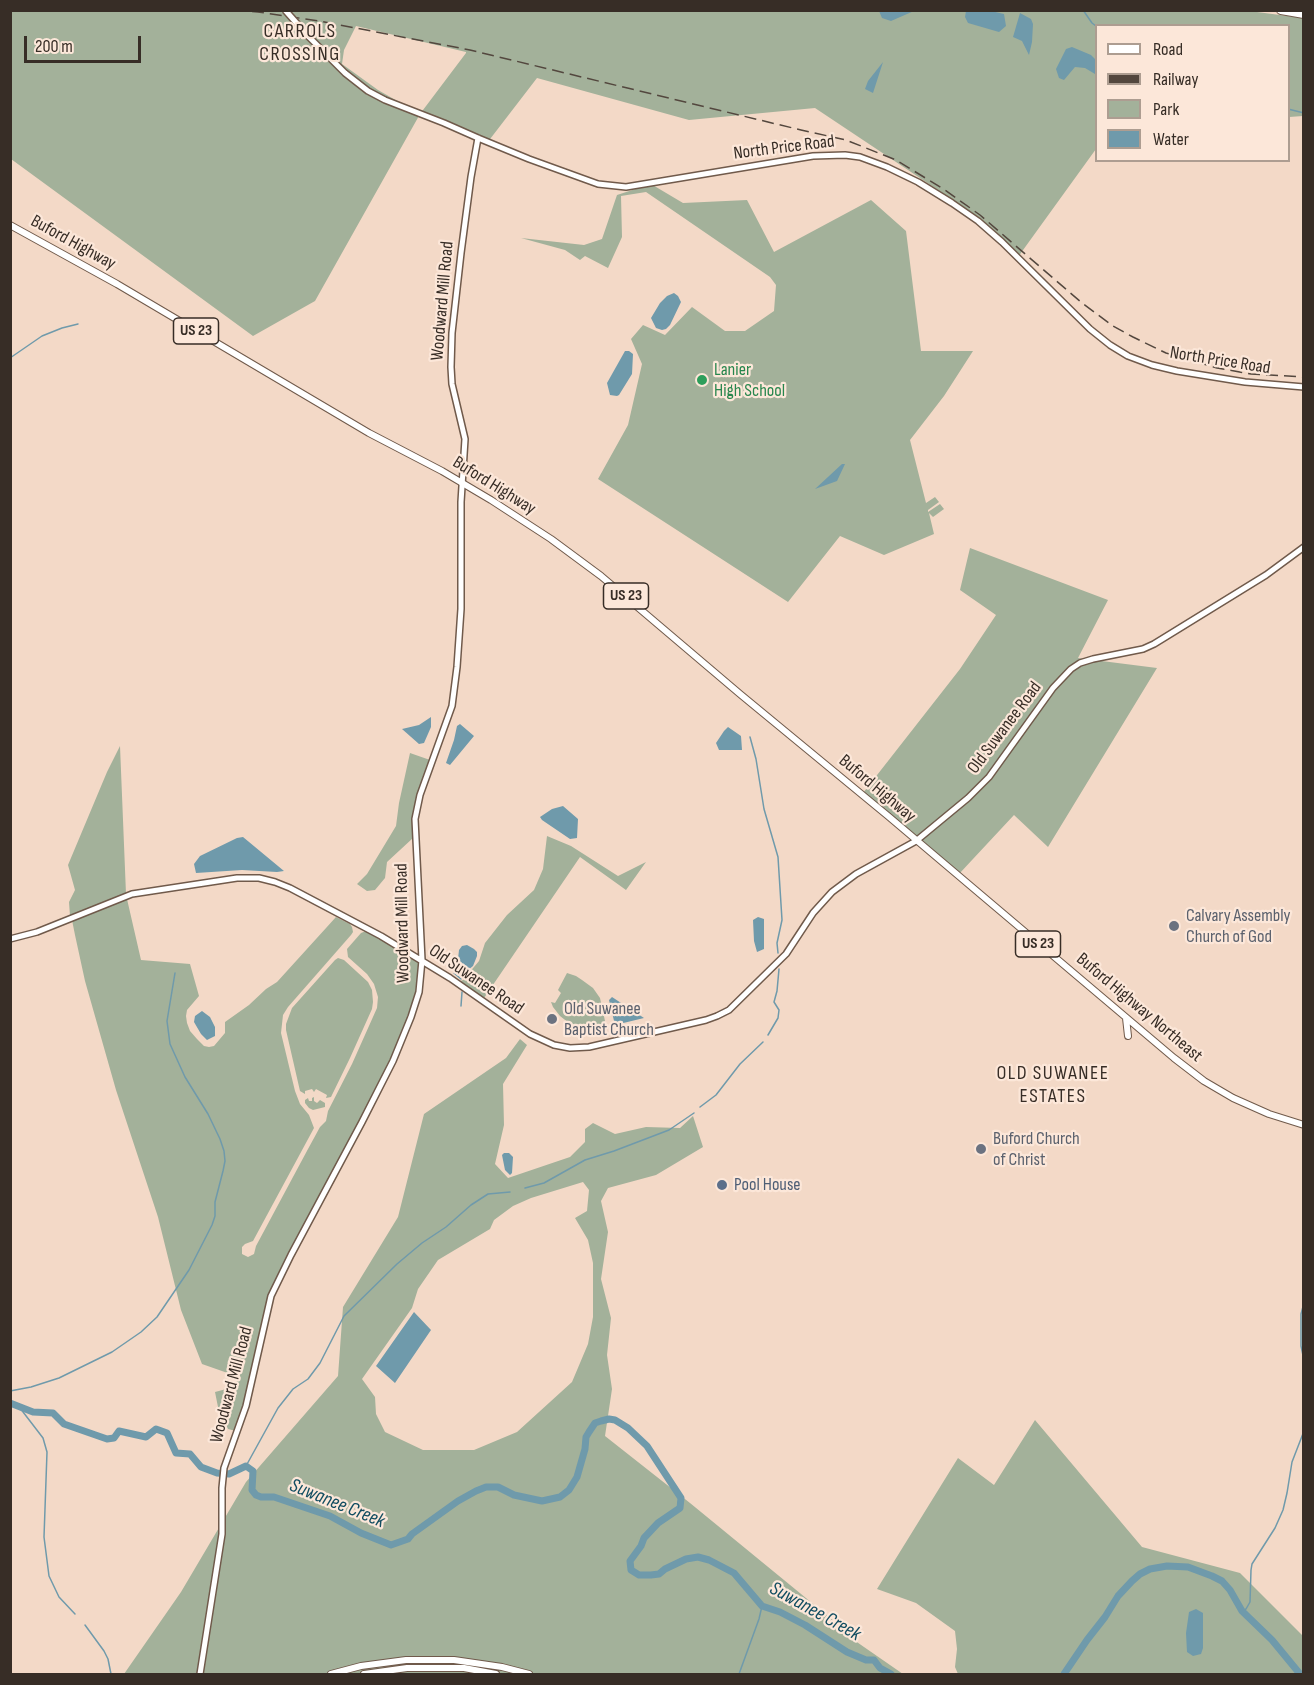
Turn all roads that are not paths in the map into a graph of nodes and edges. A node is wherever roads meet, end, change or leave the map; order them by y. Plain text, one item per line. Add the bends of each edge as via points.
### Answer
1 (285, 10) edge
2 (1281, 10) edge
3 (1304, 15) edge
4 (478, 138) junction
5 (10, 225) edge
6 (1304, 387) edge
7 (462, 483) junction
8 (1304, 548) edge
9 (916, 841) junction
10 (10, 939) edge
11 (422, 960) junction
12 (1126, 1018) junction
13 (1128, 1036) dead end
14 (1304, 1125) edge
15 (200, 1674) edge
16 (331, 1674) edge
17 (364, 1674) edge
18 (496, 1674) edge
19 (529, 1674) edge

1 - 4 street, North Price Road, bridge via 345,73 368,91
2 - 3 highway
4 - 6 street, North Price Road via 590,182 626,188 813,156 860,157 918,182 978,221 1090,329 1128,356 1177,371
4 - 7 street, Woodward Mill Road via 451,356 452,384 465,439
5 - 7 main road, Buford Highway / US 23
7 - 9 main road, Buford Highway / US 23 via 601,576
7 - 11 street, Woodward Mill Road via 461,609 452,706 415,819
8 - 9 street, Old Suwanee Road via 1154,644 1093,659 1071,669 989,777
9 - 11 street, Old Suwanee Road via 863,869 832,892 786,954 735,1005 706,1020 589,1047 558,1046 530,1034
9 - 12 main road, Buford Highway Northeast / US 23
10 - 11 street, Old Suwanee Road via 132,894 259,878 303,895
11 - 15 street, Woodward Mill Road via 416,1004 393,1061 274,1288 246,1406 224,1468 222,1534
12 - 13 main road
12 - 14 main road, Buford Highway Northeast / US 23 via 1204,1081 1257,1110
16 - 19 main road via 406,1660 454,1660
17 - 18 main road via 407,1668 464,1668

